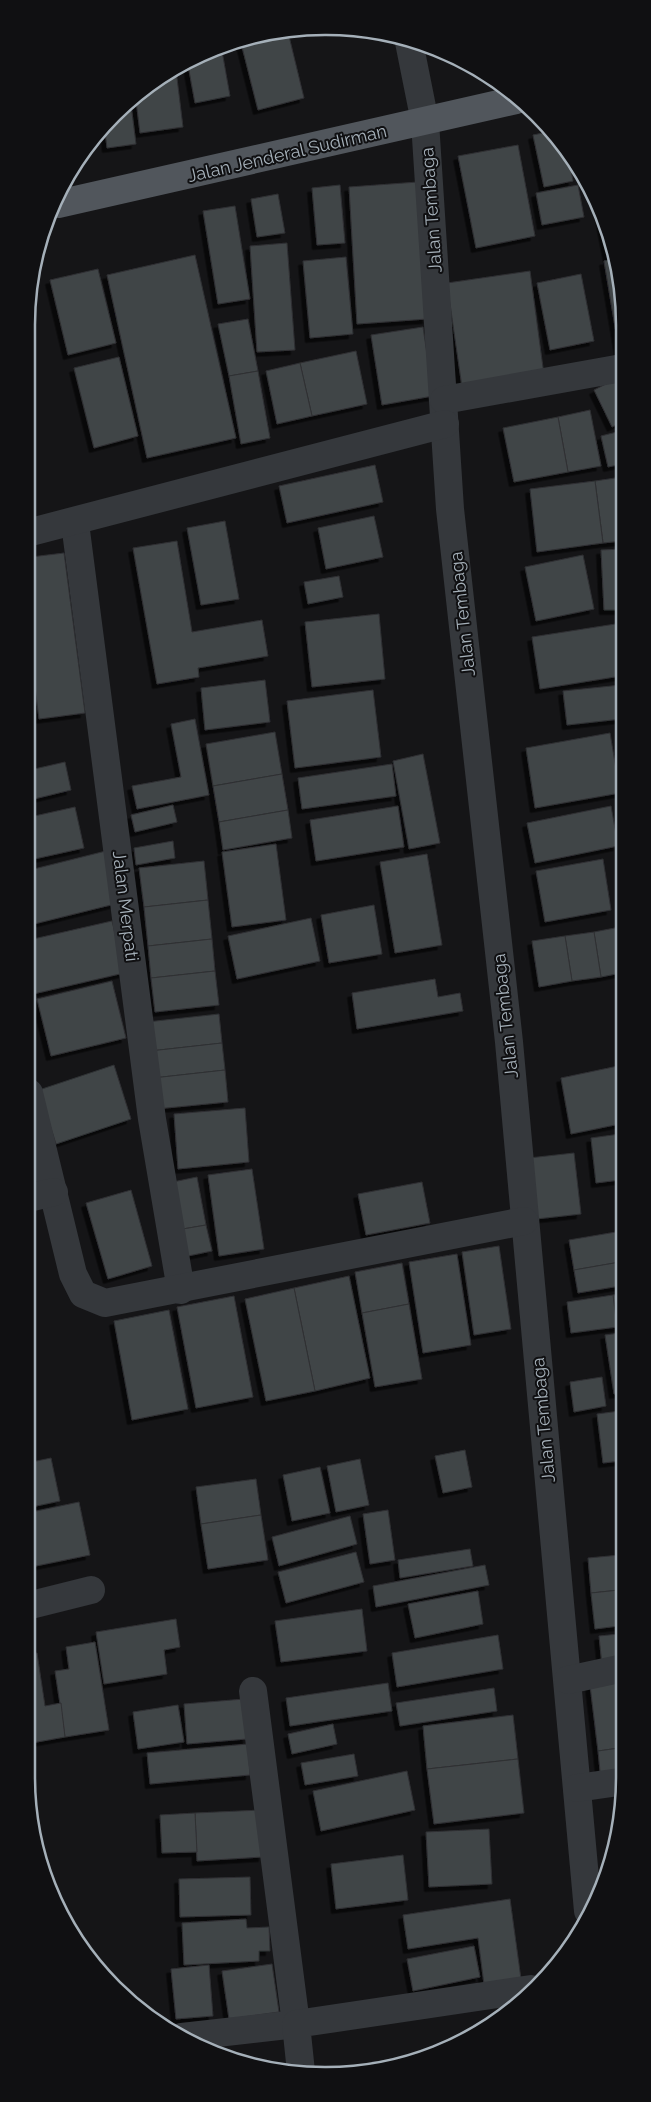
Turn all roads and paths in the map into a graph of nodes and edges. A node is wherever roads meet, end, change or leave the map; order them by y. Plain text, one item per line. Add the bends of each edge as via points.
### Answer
1 (410, 48) edge
2 (510, 101) edge
3 (425, 122) junction
4 (62, 203) edge
5 (616, 369) edge
6 (445, 412) junction
7 (75, 523) junction
8 (35, 531) edge
9 (35, 1144) edge
10 (41, 1195) edge
11 (524, 1221) junction
12 (181, 1290) junction
13 (91, 1590) dead end
14 (35, 1604) edge
15 (616, 1670) edge
16 (568, 1680) junction
17 (253, 1692) dead end
18 (616, 1782) edge
19 (578, 1788) junction
20 (587, 1902) edge
21 (521, 1991) edge
22 (296, 2024) junction
23 (193, 2035) edge
24 (300, 2066) edge

1 - 3 street, Jalan Tembaga
2 - 3 main road, Jalan Jenderal Sudirman
3 - 4 main road, Jalan Jenderal Sudirman
3 - 6 street, Jalan Tembaga
5 - 6 street
6 - 7 street
6 - 11 street, Jalan Tembaga via 450,509 509,1042
7 - 8 street
7 - 12 street, Jalan Merpati via 152,1119
9 - 10 street
10 - 12 street via 84,1294 105,1303
11 - 12 street
11 - 16 street, Jalan Tembaga
13 - 14 street
15 - 16 street
16 - 19 street, Jalan Tembaga
17 - 22 street
18 - 19 street
19 - 20 street, Jalan Tembaga
21 - 22 street
22 - 23 street
22 - 24 street

